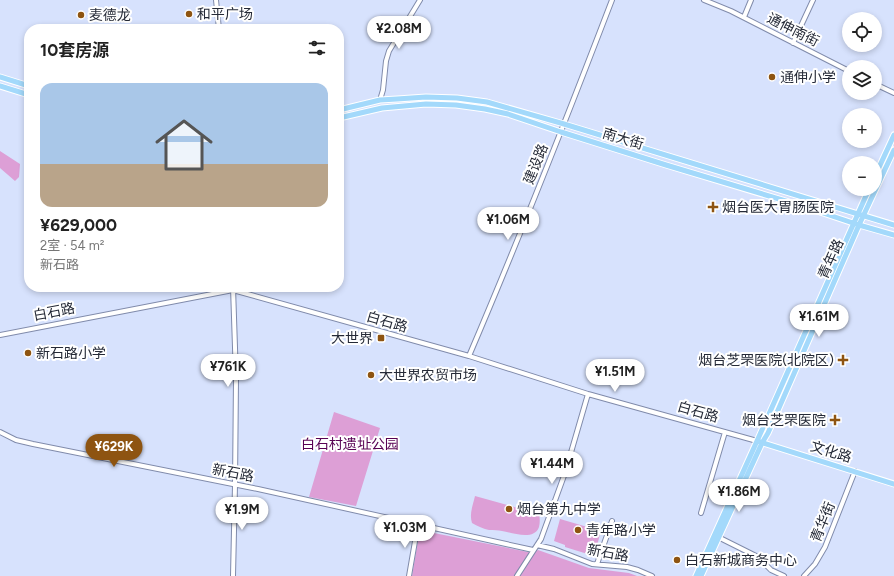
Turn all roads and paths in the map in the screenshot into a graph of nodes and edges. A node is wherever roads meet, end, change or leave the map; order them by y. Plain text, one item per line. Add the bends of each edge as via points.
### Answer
1 (216, 0) edge
2 (420, 0) edge
3 (612, 0) edge
4 (704, 0) edge
5 (751, 0) edge
6 (813, 0) edge
7 (744, 17) junction
8 (218, 24) edge
9 (793, 42) junction
10 (842, 67) edge
11 (0, 77) edge
12 (24, 84) edge
13 (0, 86) edge
14 (882, 87) edge
15 (24, 93) edge
16 (894, 93) edge
17 (380, 100) junction
18 (344, 109) edge
19 (344, 117) edge
20 (564, 124) junction
21 (561, 132) junction
22 (894, 135) edge
23 (894, 150) edge
24 (882, 161) edge
25 (866, 196) edge
26 (857, 214) junction
27 (863, 216) junction
28 (853, 223) junction
29 (859, 225) junction
30 (894, 225) edge
31 (894, 235) edge
32 (218, 292) edge
33 (233, 292) edge
34 (244, 292) edge
35 (0, 335) edge
36 (469, 356) junction
37 (588, 394) junction
38 (0, 432) edge
39 (725, 432) junction
40 (759, 442) junction
41 (855, 471) junction
42 (894, 484) edge
43 (235, 485) junction
44 (701, 512) dead end
45 (612, 521) dead end
46 (418, 524) junction
47 (718, 537) junction
48 (537, 545) junction
49 (533, 550) junction
50 (597, 564) junction
51 (233, 576) edge
52 (409, 576) edge
53 (517, 576) edge
54 (652, 576) edge
55 (696, 576) edge
56 (701, 576) edge
57 (784, 576) edge
58 (804, 576) edge

1 - 8 street
2 - 17 street via 389,51
3 - 20 street, 建设路
4 - 7 street, 通伸南街
5 - 7 street
6 - 9 street
7 - 9 street, 通伸南街
9 - 10 street, 通伸南街
11 - 12 main road
13 - 15 main road
14 - 16 street
17 - 18 main road, 南大街
17 - 20 main road, 南大街 via 457,98 480,101
19 - 21 main road, 南大街 via 398,106 456,105 508,114
20 - 21 street, 建设路
20 - 26 main road, 南大街
21 - 28 main road, 南大街
21 - 36 street, 建设路
22 - 24 main road
23 - 27 main road, 青年路
25 - 26 main road, 青年路
26 - 27 main road, 南大街
26 - 28 main road, 青年路
27 - 29 main road, 青年路
27 - 30 main road, 南大街
28 - 29 main road, 南大街
28 - 40 main road, 青年路
29 - 31 main road, 南大街
29 - 40 main road, 青年路 via 768,433
32 - 35 street, 白石路
33 - 43 street via 236,378
34 - 36 street, 白石路
36 - 37 street, 白石路
37 - 39 street, 白石路
37 - 48 street via 565,473 542,539
38 - 43 street, 新石路 via 16,440
39 - 40 street, 白石路
39 - 44 street
40 - 41 main road, 文化路
40 - 47 main road
40 - 55 main road
41 - 42 main road, 文化路
41 - 58 street, 青华街 via 825,547
43 - 46 street, 新石路
43 - 51 street
45 - 50 street
46 - 49 street, 新石路
46 - 52 street
47 - 56 main road
47 - 57 street via 758,557 771,570
48 - 49 street
48 - 50 street, 新石路
49 - 53 street
50 - 54 street, 新石路 via 627,567

